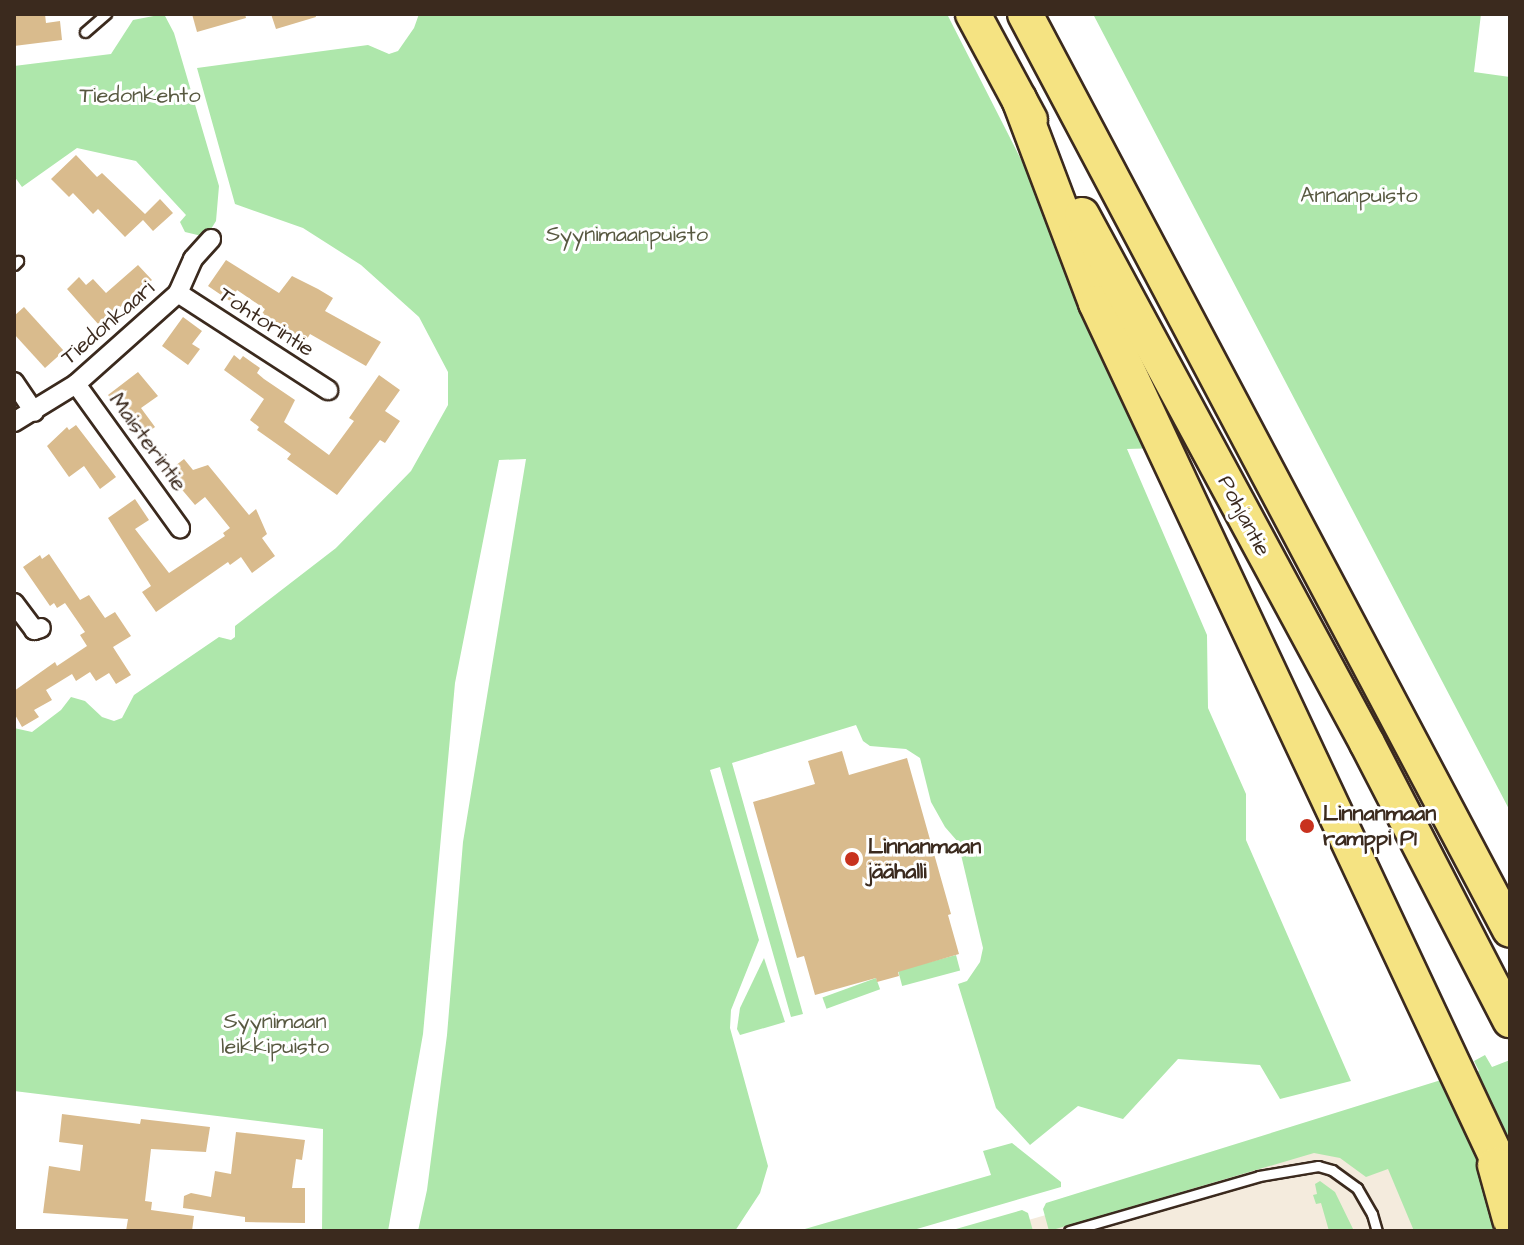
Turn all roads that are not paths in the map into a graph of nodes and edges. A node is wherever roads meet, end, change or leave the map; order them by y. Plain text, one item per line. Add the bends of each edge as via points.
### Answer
1 (106, 14) edge
2 (973, 14) edge
3 (1025, 14) edge
4 (85, 32) dead end
5 (1019, 99) junction
6 (211, 239) dead end
7 (178, 293) junction
8 (14, 382) edge
9 (76, 384) junction
10 (328, 390) dead end
11 (34, 412) junction
12 (14, 422) edge
13 (180, 528) dead end
14 (14, 603) edge
15 (41, 628) dead end
16 (1480, 872) junction
17 (1510, 913) edge
18 (1510, 930) edge
19 (1510, 1020) edge
20 (1491, 1149) junction
21 (1510, 1186) edge
22 (1510, 1219) edge
23 (1069, 1231) edge
24 (1377, 1231) edge

1 - 4 lane
2 - 5 highway, Pohjantie
3 - 16 highway, Pohjantie
5 - 19 highway, Pohjantie
5 - 20 highway via 1096,303 1244,622 1281,749 1345,877 1400,955
6 - 7 street, Tiedonkaari via 193,259
7 - 9 street, Tiedonkaari
7 - 10 street, Tohtorintie
8 - 11 street
9 - 11 street, Tiedonkaari
9 - 13 street, Maisterintie
11 - 12 street, Tiedonkaari
14 - 15 street via 34,630
16 - 17 highway
16 - 18 highway, Pohjantie
20 - 21 highway
20 - 22 highway
23 - 24 lane via 1259,1176 1318,1166 1357,1188

